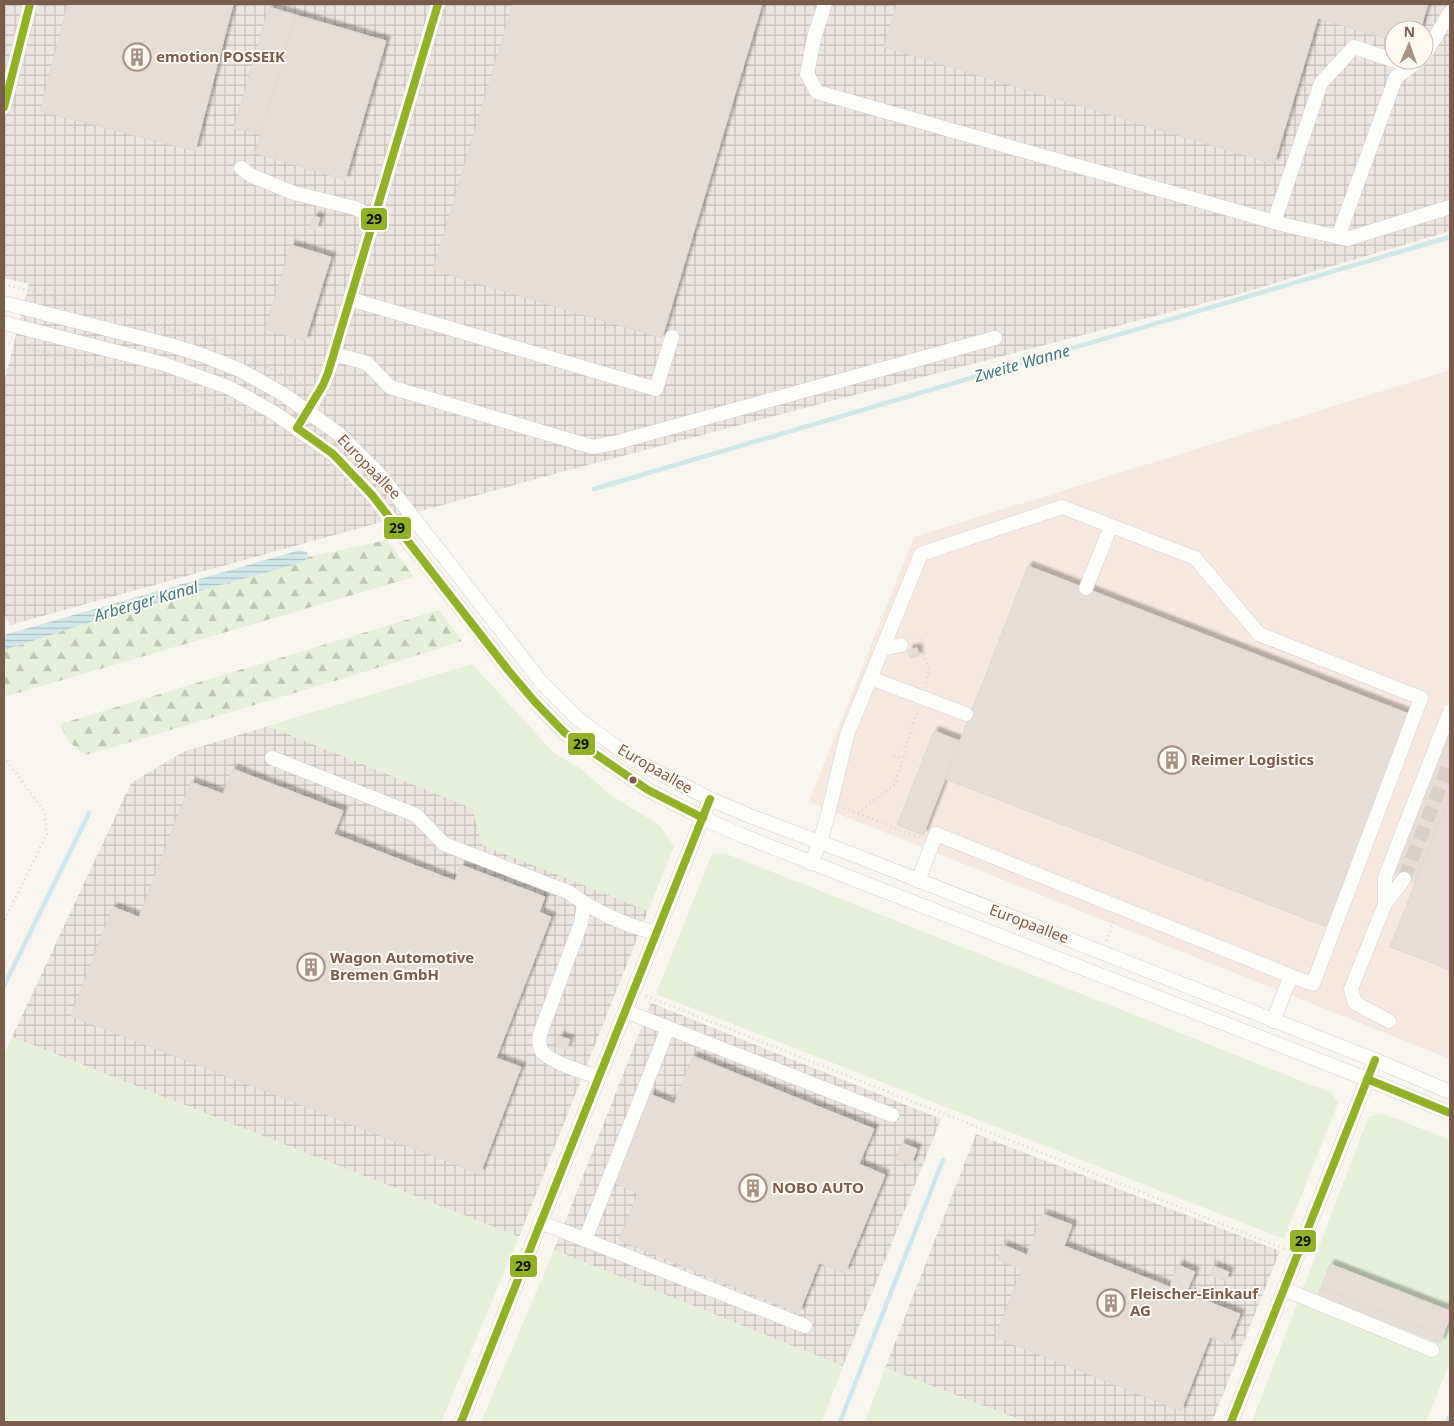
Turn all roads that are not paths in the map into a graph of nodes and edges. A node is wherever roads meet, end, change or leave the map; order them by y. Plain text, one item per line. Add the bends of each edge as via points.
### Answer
1 (30, 4) edge
2 (438, 4) edge
3 (825, 4) edge
4 (1450, 12) edge
5 (1434, 39) edge
6 (1384, 55) edge
7 (1406, 70) edge
8 (4, 107) edge
9 (241, 168) dead end
10 (1450, 207) edge
11 (374, 218) junction
12 (1274, 222) junction
13 (1338, 238) junction
14 (350, 299) junction
15 (4, 302) edge
16 (4, 323) edge
17 (672, 337) dead end
18 (995, 338) dead end
19 (334, 354) junction
20 (308, 412) junction
21 (297, 428) junction
22 (1111, 526) junction
23 (1086, 588) dead end
24 (901, 645) dead end
25 (882, 649) junction
26 (870, 678) junction
27 (1450, 711) edge
28 (966, 714) dead end
29 (272, 758) dead end
30 (710, 799) junction
31 (703, 818) junction
32 (820, 842) junction
33 (857, 856) junction
34 (811, 863) junction
35 (847, 876) junction
36 (1404, 879) tunnel mouth
37 (918, 881) junction
38 (584, 904) junction
39 (1385, 904) junction
40 (656, 933) junction
41 (1291, 976) junction
42 (625, 1011) junction
43 (1273, 1021) junction
44 (1390, 1021) dead end
45 (668, 1028) junction
46 (1375, 1060) junction
47 (599, 1076) junction
48 (1367, 1079) junction
49 (1450, 1092) edge
50 (1450, 1113) edge
51 (892, 1116) dead end
52 (540, 1222) junction
53 (585, 1240) junction
54 (1284, 1289) junction
55 (805, 1326) dead end
56 (1432, 1350) dead end
57 (461, 1422) edge
58 (1231, 1422) edge

1 - 8 street
2 - 11 street
3 - 12 street via 807,74 817,92
4 - 5 street
6 - 12 street via 1354,47 1321,83
7 - 13 street via 1396,77
9 - 11 street via 252,176 294,193 355,208
10 - 13 street via 1346,239
11 - 14 street
12 - 13 street
14 - 17 street via 656,389
14 - 19 street
15 - 20 street, Europaallee via 205,356 247,374
16 - 21 street, Europaallee via 198,375 230,388
18 - 19 street via 601,447 583,445 390,386 366,363
19 - 20 street via 323,385
20 - 21 street
20 - 30 street, Europaallee via 339,434 381,476 524,662 578,720 636,761
21 - 31 street, Europaallee via 333,454 372,495 508,670 565,733 648,790
22 - 23 street
22 - 25 street via 1062,507 921,554
22 - 41 street via 1195,558 1259,634 1421,698 1313,984
24 - 25 street
25 - 26 street
26 - 28 street
26 - 32 street via 847,735
27 - 39 street via 1385,877
29 - 38 street via 416,815 444,844 568,892
30 - 31 street
30 - 32 street, Europaallee
31 - 34 street, Europaallee
31 - 40 street
32 - 33 street, Europaallee
32 - 34 street
33 - 35 street
33 - 37 street, Europaallee
34 - 35 street, Europaallee
35 - 48 street, Europaallee
36 - 39 street
37 - 41 street via 936,834
37 - 43 street, Europaallee
38 - 40 street via 636,928
38 - 47 street via 581,923 539,1043 542,1051 550,1057 581,1072
39 - 44 street via 1351,988 1355,1003
40 - 42 street
41 - 43 street
42 - 45 street
42 - 47 street
43 - 46 street, Europaallee
45 - 51 street
45 - 53 street
46 - 48 street
46 - 49 street, Europaallee
47 - 52 street
48 - 50 street, Europaallee
48 - 54 street
52 - 53 street
52 - 57 street
53 - 55 street
54 - 56 street
54 - 58 street

